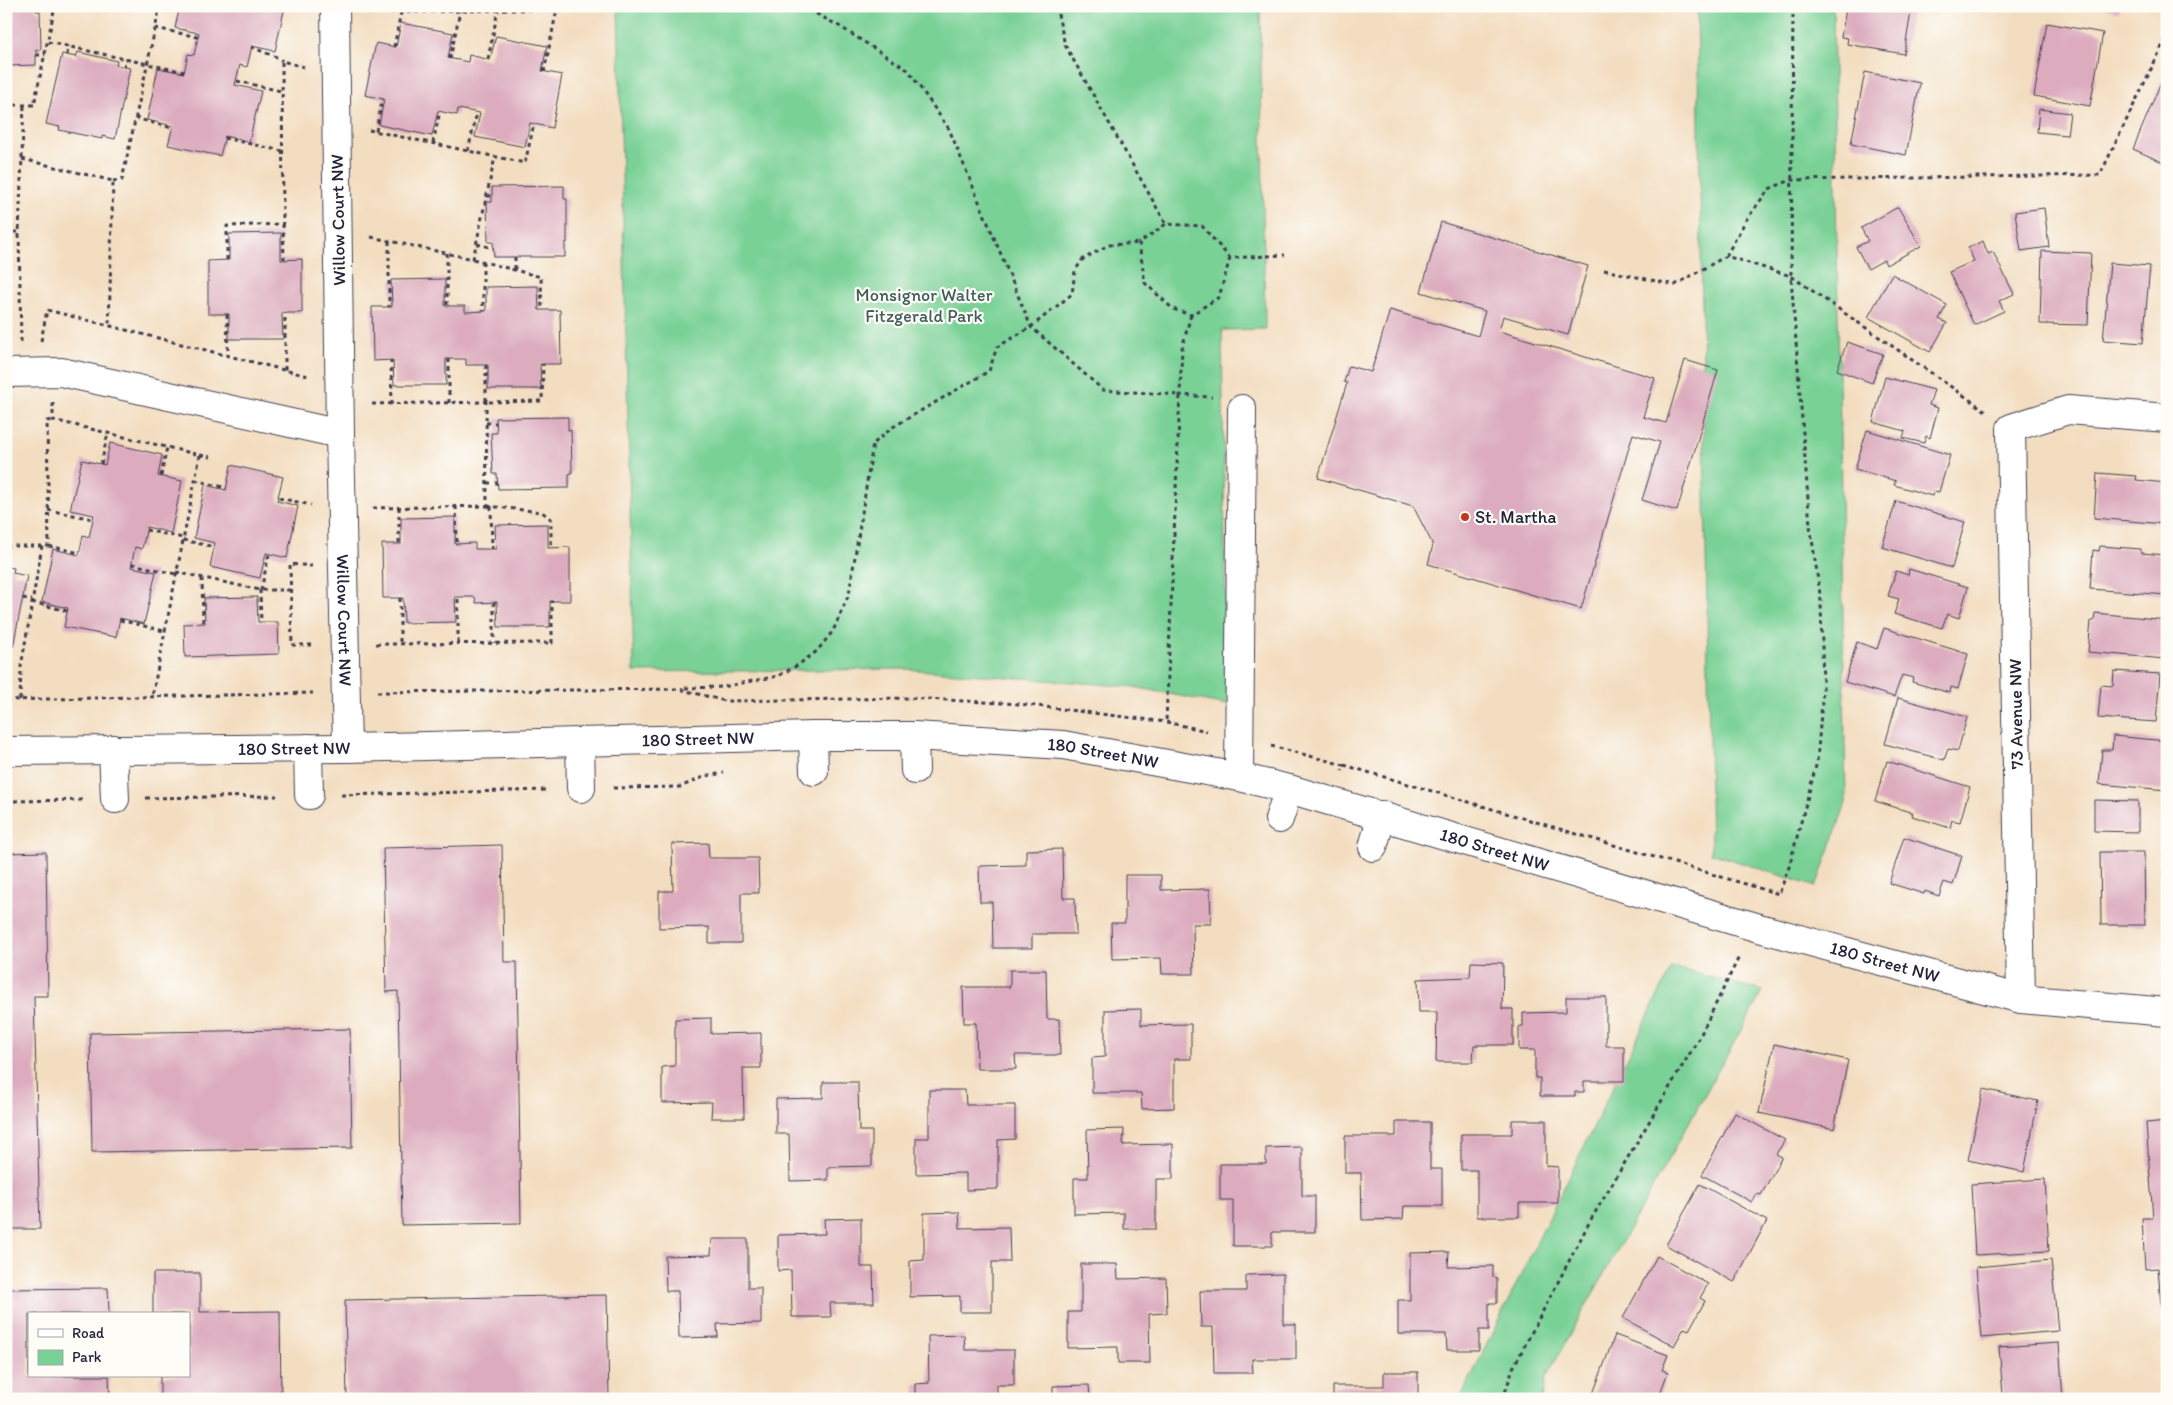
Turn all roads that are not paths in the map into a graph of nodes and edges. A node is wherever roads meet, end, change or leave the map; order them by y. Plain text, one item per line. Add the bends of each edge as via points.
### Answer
1 (335, 6) edge
2 (6, 373) edge
3 (1231, 403) road end
4 (2167, 418) edge
5 (340, 434) junction
6 (813, 736) junction
7 (914, 736) junction
8 (580, 742) junction
9 (308, 748) junction
10 (347, 748) junction
11 (113, 749) junction
12 (6, 751) edge
13 (915, 770) dead end
14 (814, 771) dead end
15 (1239, 777) junction
16 (581, 788) road end
17 (1289, 789) junction
18 (309, 795) road end
19 (115, 799) road end
20 (1382, 815) junction
21 (1279, 819) dead end
22 (1373, 847) dead end
23 (2021, 999) junction
24 (2167, 1012) edge

1 - 5 street, Willow Court NW
2 - 5 street via 61,372
3 - 15 street
4 - 23 street, 73 Avenue NW via 2068,410 2011,428
5 - 10 street, Willow Court NW
6 - 7 street, 180 Street NW
6 - 8 street, 180 Street NW
6 - 14 street
7 - 13 street
7 - 15 street, 180 Street NW via 1063,745
8 - 10 street, 180 Street NW
8 - 16 street
9 - 10 street, 180 Street NW
9 - 11 street, 180 Street NW
9 - 18 street
11 - 12 street, 180 Street NW
11 - 19 street
15 - 17 street, 180 Street NW
17 - 20 street, 180 Street NW
17 - 21 street
20 - 22 street
20 - 23 street, 180 Street NW via 1759,928
23 - 24 street, 180 Street NW

